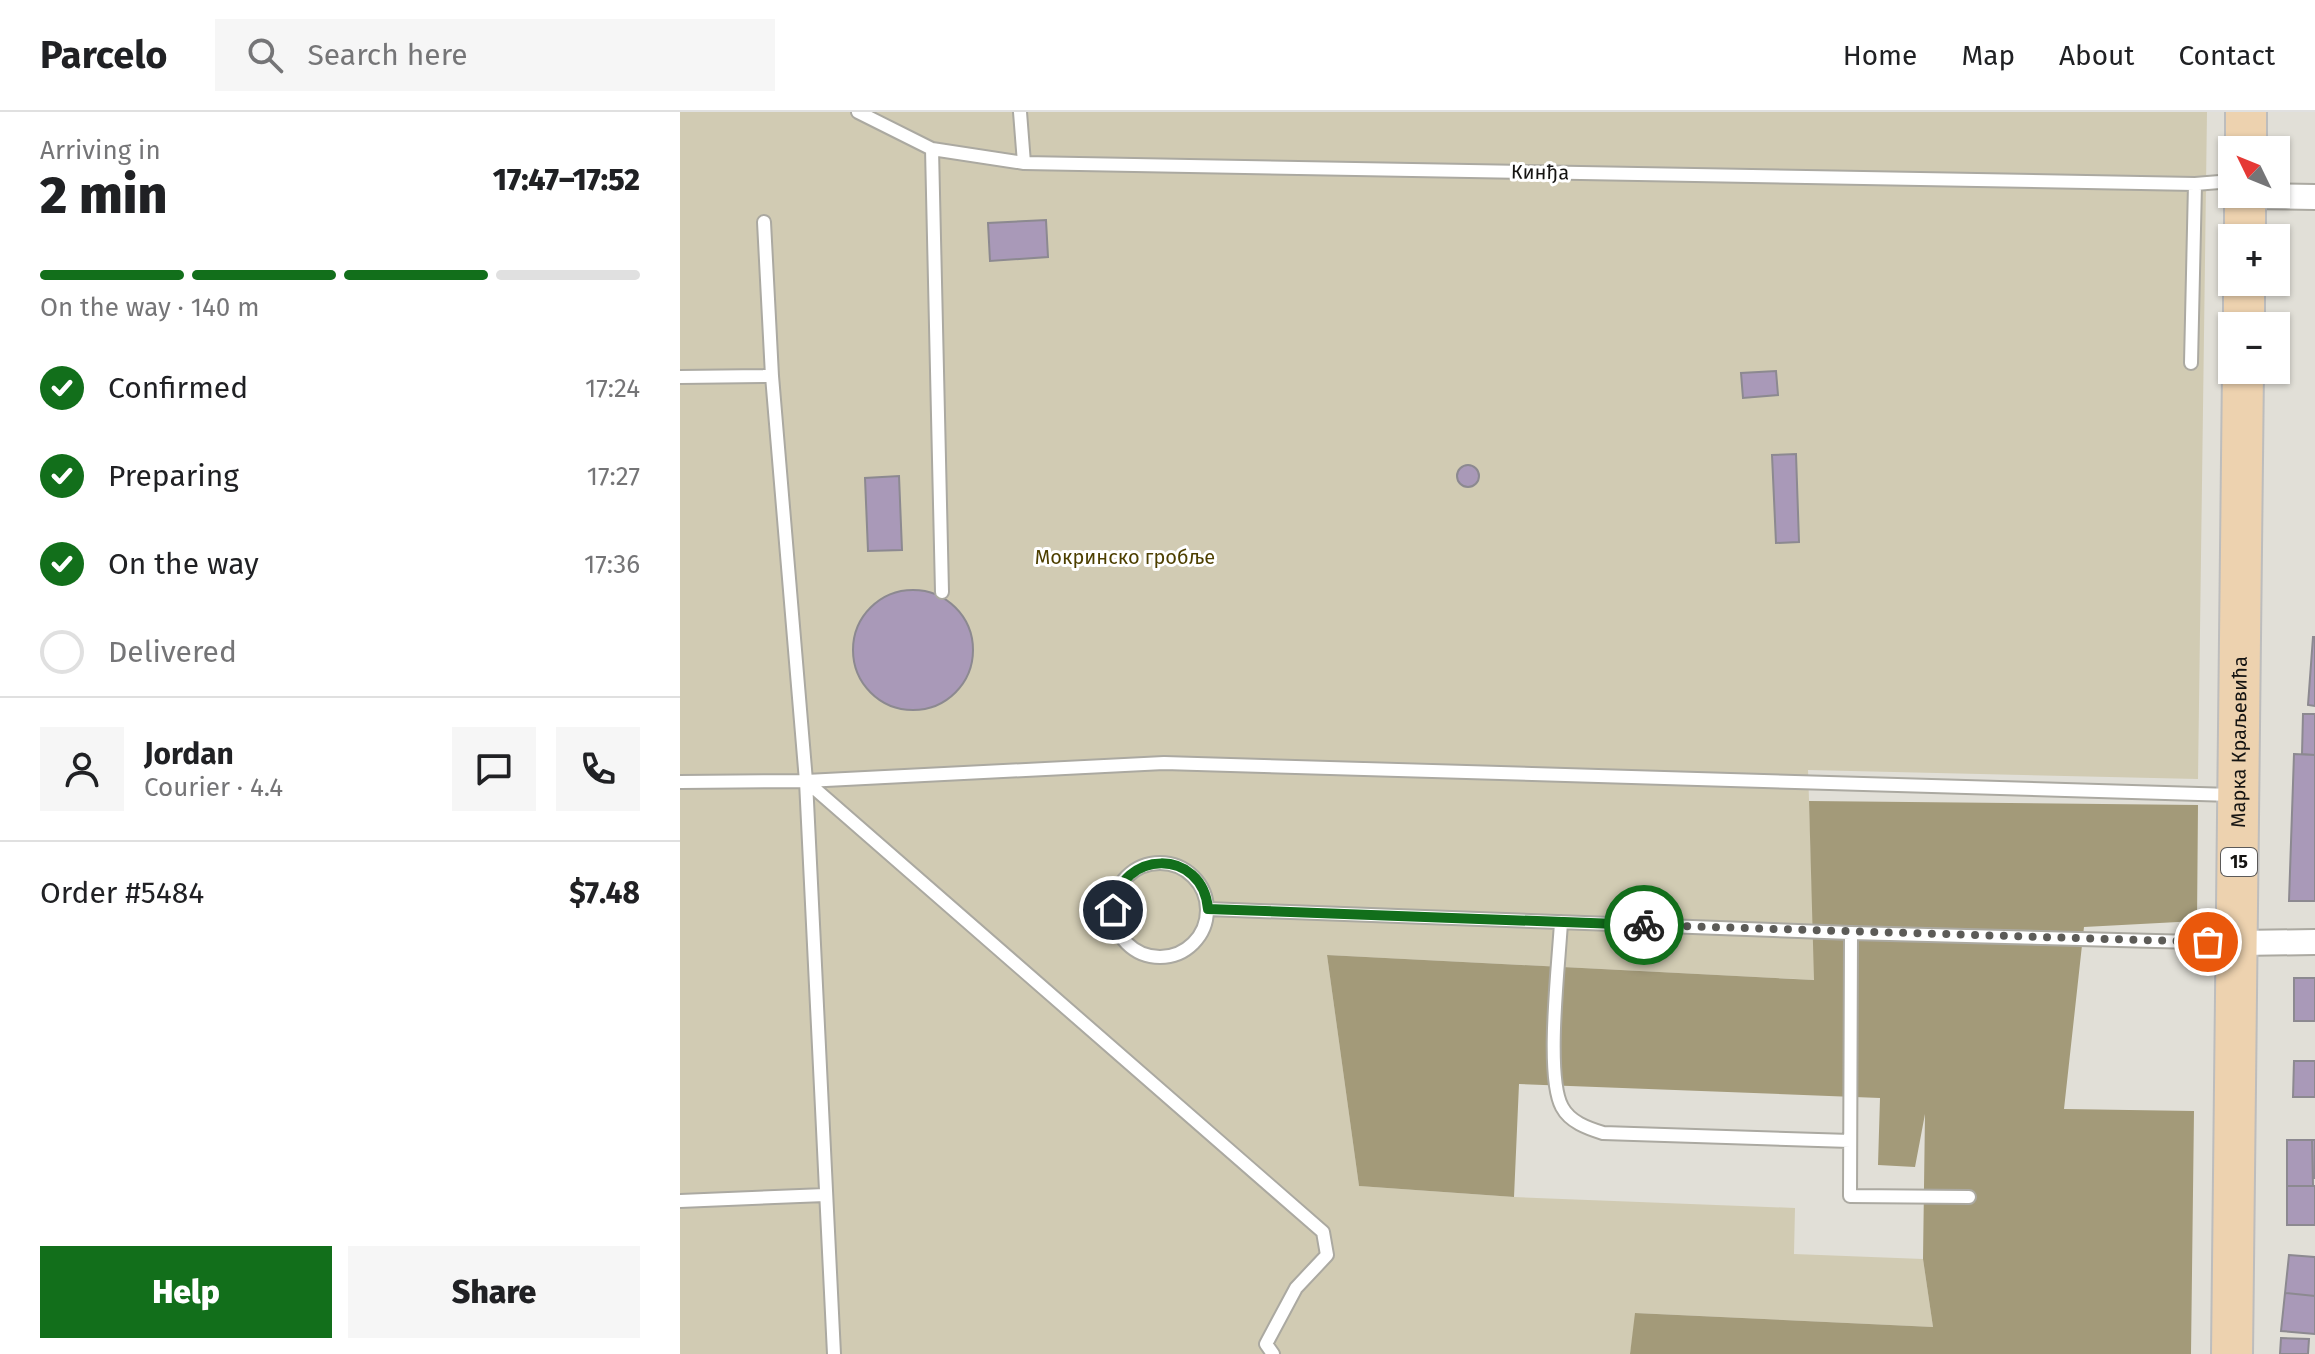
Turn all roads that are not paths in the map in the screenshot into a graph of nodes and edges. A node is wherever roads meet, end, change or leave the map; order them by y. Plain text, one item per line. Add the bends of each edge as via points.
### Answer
1 (858, 112) edge
2 (1020, 112) edge
3 (2246, 112) edge
4 (2246, 136) edge
5 (932, 149) junction
6 (1024, 163) junction
7 (2195, 184) junction
8 (2218, 187) edge
9 (2290, 195) edge
10 (2315, 197) edge
11 (764, 222) dead end
12 (2191, 363) dead end
13 (772, 376) junction
14 (680, 377) edge
15 (2243, 384) edge
16 (942, 592) dead end
17 (806, 781) junction
18 (680, 782) edge
19 (2239, 795) junction
20 (1208, 909) junction
21 (1561, 922) junction
22 (1851, 933) junction
23 (2315, 942) edge
24 (2239, 943) junction
25 (1850, 1141) junction
26 (825, 1195) junction
27 (1969, 1197) dead end
28 (680, 1201) edge
29 (834, 1354) edge
30 (1273, 1354) edge
31 (2232, 1354) edge

1 - 5 lane, Кинђа
2 - 6 lane
3 - 4 main road
5 - 6 lane, Кинђа
5 - 16 lane
6 - 7 lane, Кинђа
7 - 8 lane, Кинђа
7 - 12 lane
9 - 10 street
11 - 13 lane
13 - 14 lane
13 - 17 lane
15 - 19 main road, Марка Краљевића / 15
17 - 18 lane
17 - 19 lane via 1164,763
17 - 26 lane
17 - 30 lane via 1323,1232 1327,1255 1296,1288 1266,1344
19 - 24 main road, Марка Краљевића / 15
20 - 20 lane via 1205,893 1191,874 1156,863 1123,881 1113,917 1127,945 1164,957 1193,945
20 - 21 lane
21 - 22 lane
21 - 25 lane via 1554,1073 1567,1115 1603,1133
22 - 24 lane
22 - 25 lane
23 - 24 street
24 - 31 main road, Марка Краљевића / 15
25 - 27 lane via 1850,1196
26 - 28 lane
26 - 29 lane

